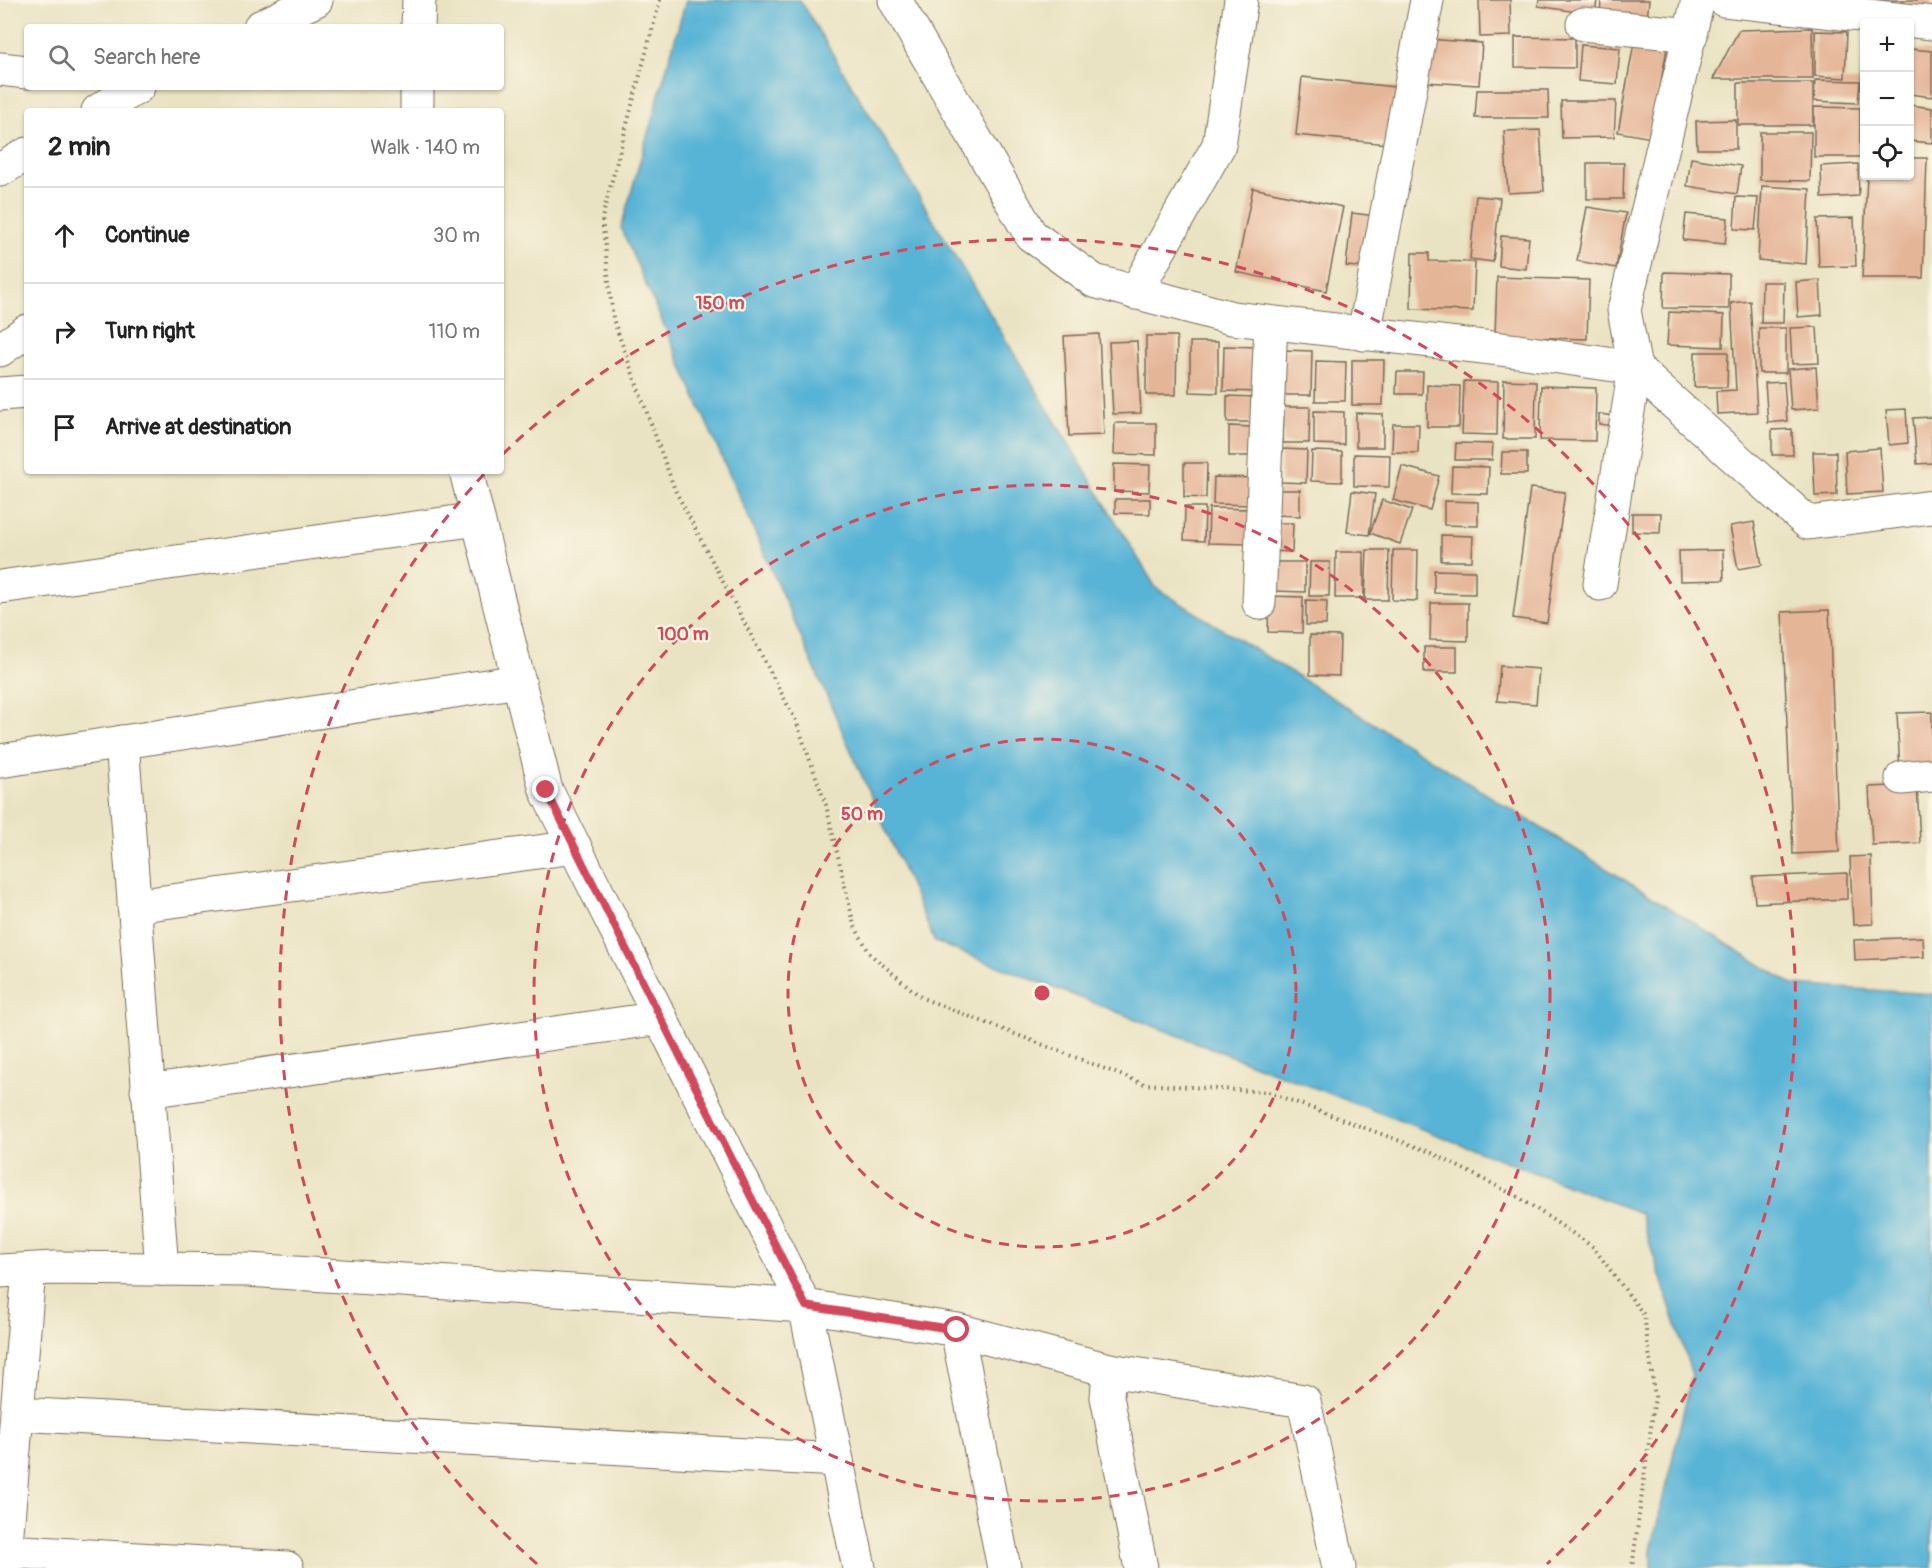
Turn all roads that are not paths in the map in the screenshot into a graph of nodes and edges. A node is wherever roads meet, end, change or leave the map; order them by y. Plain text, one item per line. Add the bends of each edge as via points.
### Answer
1 (316, 0) edge
2 (419, 0) edge
3 (895, 0) edge
4 (1241, 0) edge
5 (1427, 0) edge
6 (1698, 0) edge
7 (1724, 0) edge
8 (1932, 23) edge
9 (266, 24) edge
10 (418, 24) edge
11 (1583, 24) dead end
12 (1691, 35) junction
13 (0, 69) edge
14 (24, 72) edge
15 (133, 90) edge
16 (417, 90) edge
17 (103, 108) edge
18 (417, 108) edge
19 (24, 156) edge
20 (0, 171) edge
21 (1136, 292) junction
22 (1271, 323) junction
23 (24, 333) edge
24 (1364, 334) junction
25 (0, 350) edge
26 (1635, 368) junction
27 (24, 392) edge
28 (0, 394) edge
29 (467, 474) edge
30 (1932, 507) edge
31 (478, 519) junction
32 (1600, 584) dead end
33 (0, 587) edge
34 (1259, 603) dead end
35 (519, 681) junction
36 (122, 742) junction
37 (0, 761) edge
38 (575, 847) junction
39 (134, 906) junction
40 (661, 1018) junction
41 (147, 1091) junction
42 (162, 1269) junction
43 (15, 1270) edge
44 (806, 1306) junction
45 (957, 1330) junction
46 (1109, 1370) junction
47 (17, 1414) junction
48 (837, 1460) junction
49 (5, 1559) edge
50 (287, 1568) edge
51 (859, 1568) edge
52 (1005, 1568) edge
53 (1141, 1568) edge
54 (1339, 1568) edge

1 - 9 street
2 - 10 street
3 - 21 street via 1030,235 1094,281
4 - 21 street via 1219,145
5 - 24 street
6 - 12 street
7 - 8 street
11 - 12 street
12 - 26 street via 1624,310
13 - 14 street
15 - 17 street
16 - 18 street
19 - 20 street
21 - 22 street via 1232,318
22 - 24 street
22 - 34 street
23 - 25 street
24 - 26 street
26 - 30 street via 1809,523
26 - 32 street
27 - 28 street
29 - 31 street
31 - 33 street
31 - 35 street
35 - 36 street
35 - 38 street via 546,790
36 - 37 street
36 - 39 street
38 - 39 street
38 - 40 street
39 - 41 street
40 - 41 street
40 - 44 street
41 - 42 street
42 - 43 street
42 - 44 street via 248,1270
43 - 47 street
44 - 45 street
44 - 48 street
45 - 46 street
45 - 52 street
46 - 53 street via 1107,1397
46 - 54 street via 1304,1401
47 - 48 street
47 - 49 street
48 - 51 street
49 - 50 street

